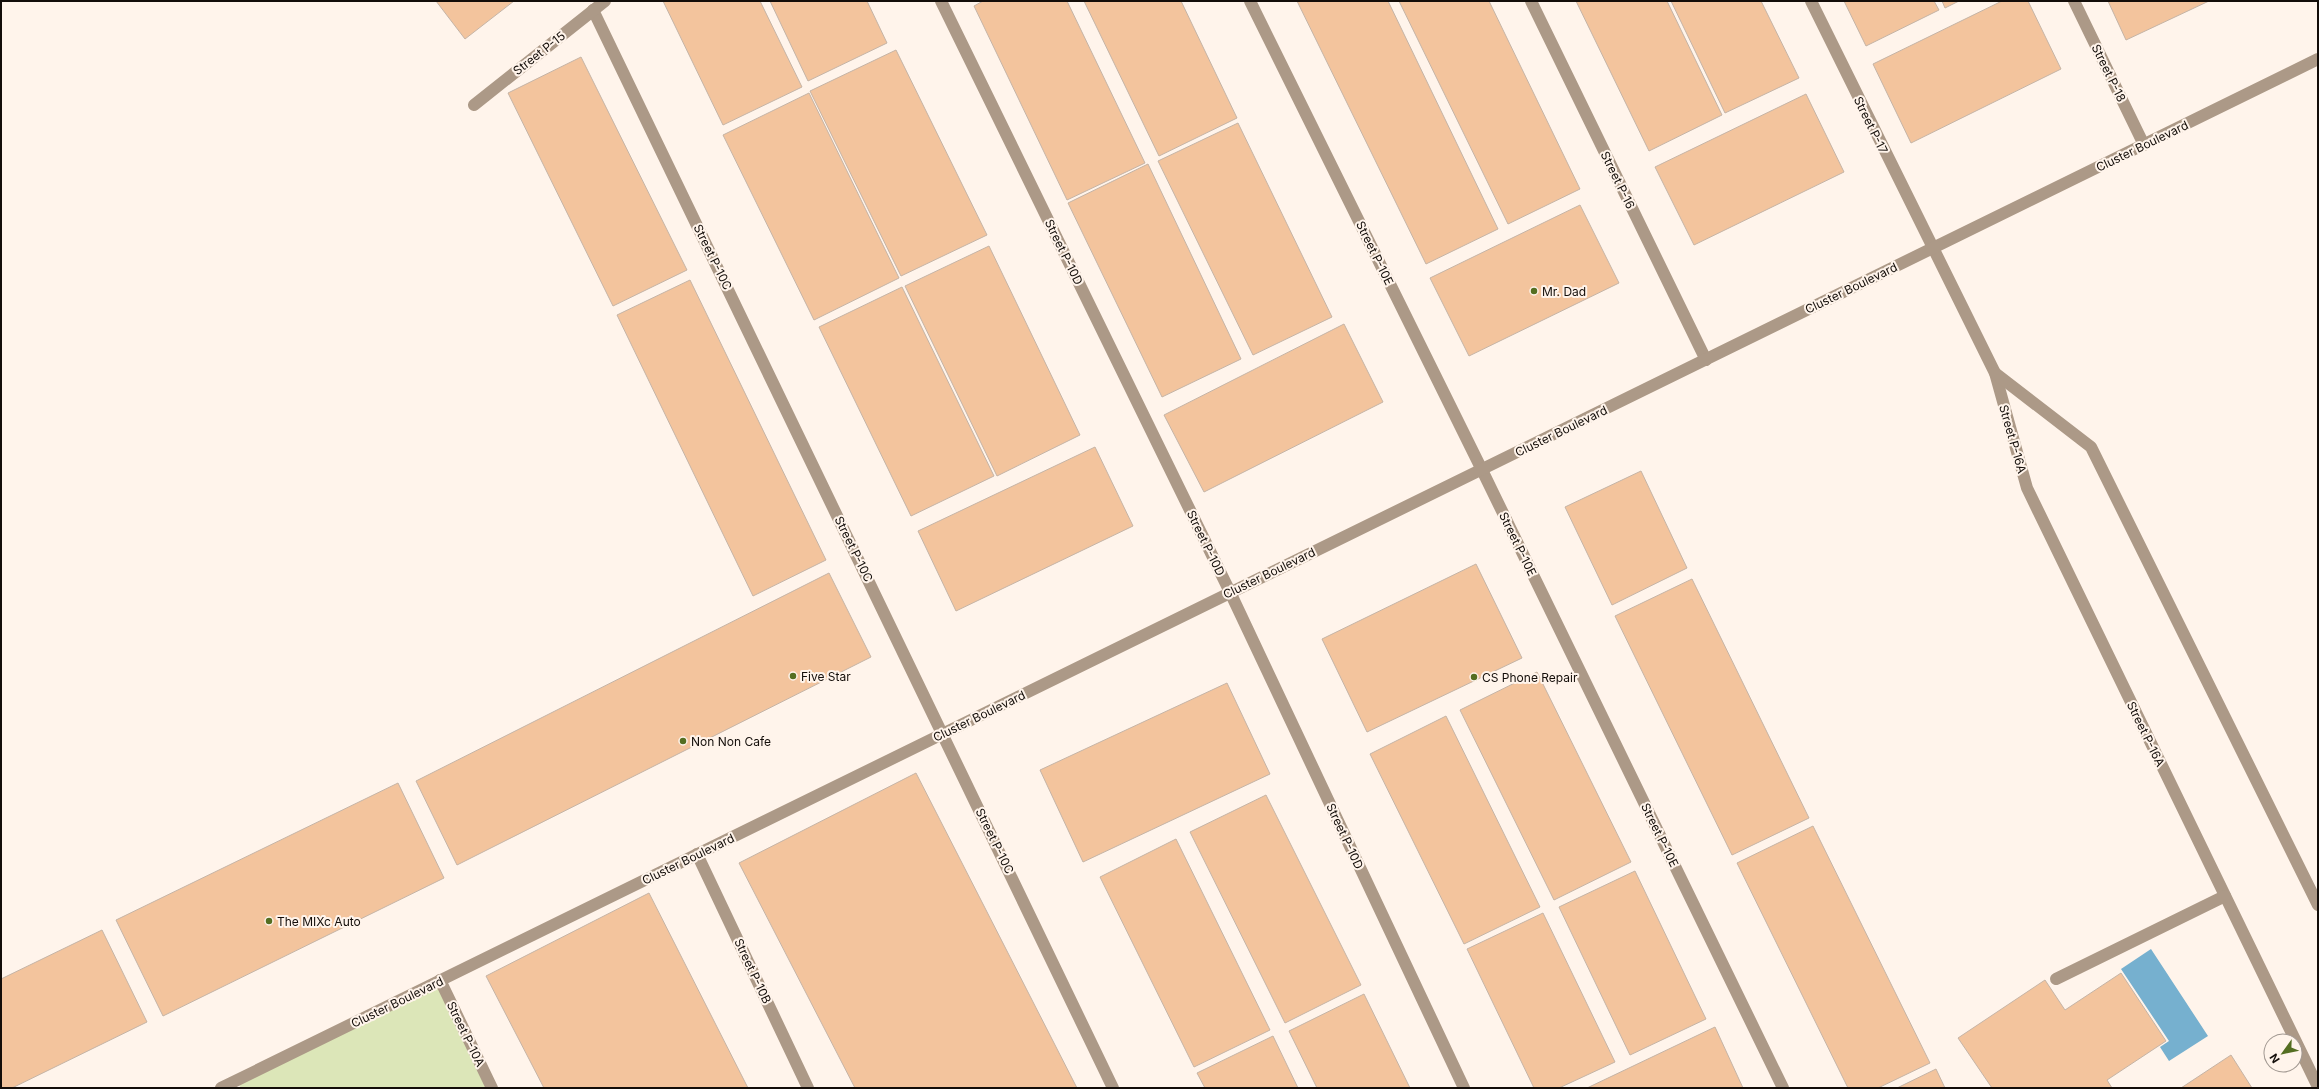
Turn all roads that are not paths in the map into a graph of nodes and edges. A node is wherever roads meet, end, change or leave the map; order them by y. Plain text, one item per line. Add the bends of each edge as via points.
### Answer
1 (605, 1) edge
2 (941, 1) edge
3 (1250, 1) edge
4 (1531, 1) edge
5 (1811, 1) edge
6 (2074, 1) edge
7 (593, 10) junction
8 (2318, 59) edge
9 (474, 105) dead end
10 (2144, 145) junction
11 (1932, 248) junction
12 (1706, 360) junction
13 (1995, 373) junction
14 (1482, 470) junction
15 (1230, 592) junction
16 (944, 734) junction
17 (697, 854) junction
18 (2225, 896) junction
19 (2318, 905) edge
20 (2056, 979) dead end
21 (440, 980) junction
22 (239, 1084) edge
23 (2318, 1087) edge
24 (221, 1088) edge
25 (492, 1088) edge
26 (808, 1088) edge
27 (1113, 1088) edge
28 (1464, 1088) edge
29 (1783, 1088) edge

1 - 7 street, Street P-15
2 - 15 street, Street P-10D
3 - 14 street, Street P-10E
4 - 12 street, Street P-16
5 - 11 street, Street P-17
6 - 10 street, Street P-18
7 - 9 street, Street P-15
7 - 16 street, Street P-10C
8 - 10 street, Cluster Boulevard
10 - 11 street, Cluster Boulevard
11 - 12 street, Cluster Boulevard
11 - 13 street, Street P-16A
12 - 14 street, Cluster Boulevard
13 - 18 street, Street P-16A via 2027,488
13 - 19 street, Street P-16A via 2091,447
14 - 15 street, Cluster Boulevard
14 - 29 street, Street P-10E
15 - 16 street, Cluster Boulevard
15 - 28 street, Street P-10D
16 - 17 street, Cluster Boulevard
16 - 27 street, Street P-10C
17 - 21 street, Cluster Boulevard
17 - 26 street, Street P-10B
18 - 20 street
18 - 23 street, Street P-16A
21 - 22 street, Cluster Boulevard
21 - 25 street, Street P-10A
22 - 24 street, Cluster Boulevard

